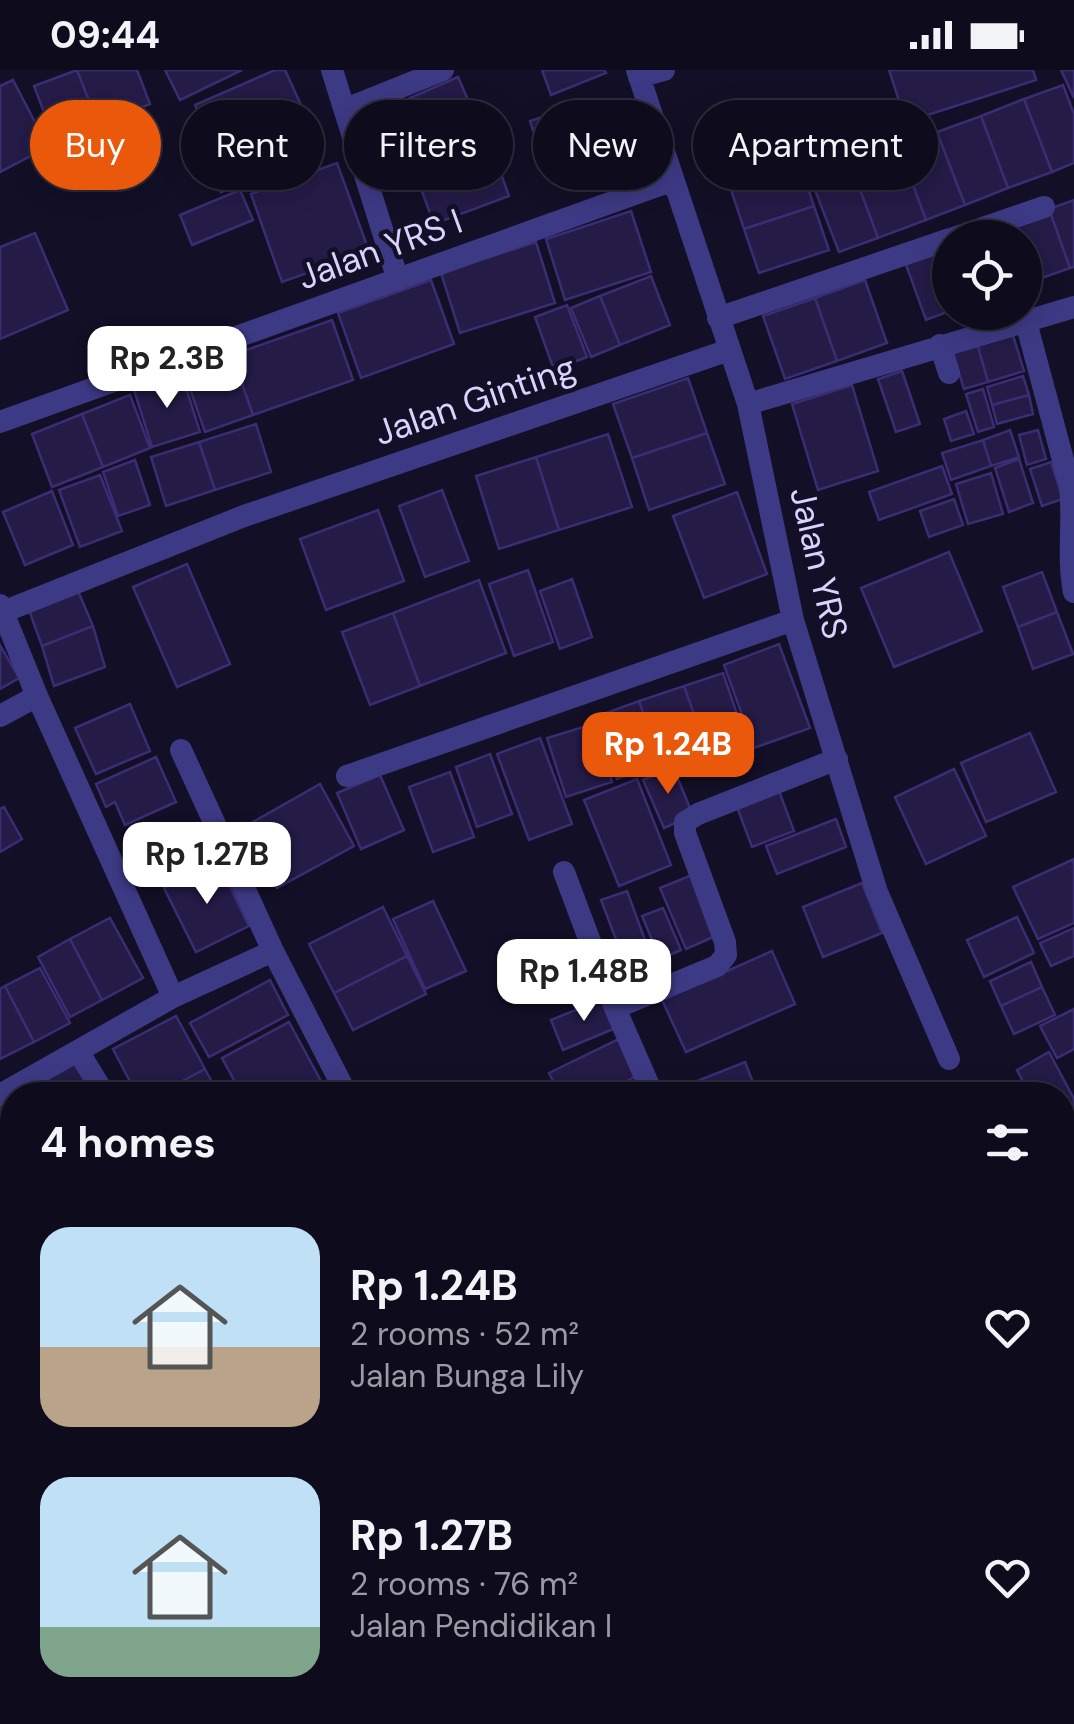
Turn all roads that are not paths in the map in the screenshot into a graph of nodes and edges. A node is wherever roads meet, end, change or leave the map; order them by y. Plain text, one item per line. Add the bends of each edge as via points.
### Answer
1 (332, 70) edge
2 (443, 70) edge
3 (664, 70) edge
4 (638, 74) edge
5 (368, 100) edge
6 (646, 100) edge
7 (344, 103) edge
8 (673, 187) edge
9 (371, 190) edge
10 (646, 190) edge
11 (1044, 207) dead end
12 (1005, 220) edge
13 (932, 245) edge
14 (398, 280) junction
15 (1074, 307) edge
16 (1042, 317) edge
17 (718, 318) junction
18 (995, 330) edge
19 (1028, 330) edge
20 (940, 344) junction
21 (728, 350) junction
22 (949, 374) dead end
23 (748, 404) junction
24 (0, 422) edge
25 (1074, 592) edge
26 (1, 609) edge
27 (793, 620) junction
28 (38, 696) junction
29 (0, 716) edge
30 (181, 750) dead end
31 (838, 759) junction
32 (347, 776) dead end
33 (564, 872) dead end
34 (273, 951) junction
35 (173, 997) junction
36 (615, 1008) junction
37 (78, 1051) junction
38 (949, 1059) dead end
39 (22, 1082) edge
40 (98, 1082) edge
41 (340, 1082) edge
42 (646, 1082) edge

1 - 7 street
2 - 5 street
3 - 4 street
4 - 6 street, Jalan YRS
8 - 17 street, Jalan YRS
9 - 14 street
10 - 14 street, Jalan YRS I
11 - 12 street
13 - 17 street
14 - 24 street, Jalan YRS I
15 - 16 street
17 - 21 street, Jalan YRS
18 - 20 street
19 - 25 street via 1074,506
20 - 22 street
20 - 23 street
21 - 23 street, Jalan YRS
21 - 26 street, Jalan Ginting via 244,516
23 - 27 street, Jalan YRS
26 - 28 street
27 - 31 street, Jalan YRS
27 - 32 street
28 - 29 street
28 - 35 street
30 - 34 street
31 - 36 street via 685,822 726,942 725,958
31 - 38 street, Jalan YRS via 877,892
33 - 36 street
34 - 35 street
34 - 41 street
35 - 37 street
36 - 42 street
37 - 39 street
37 - 40 street

